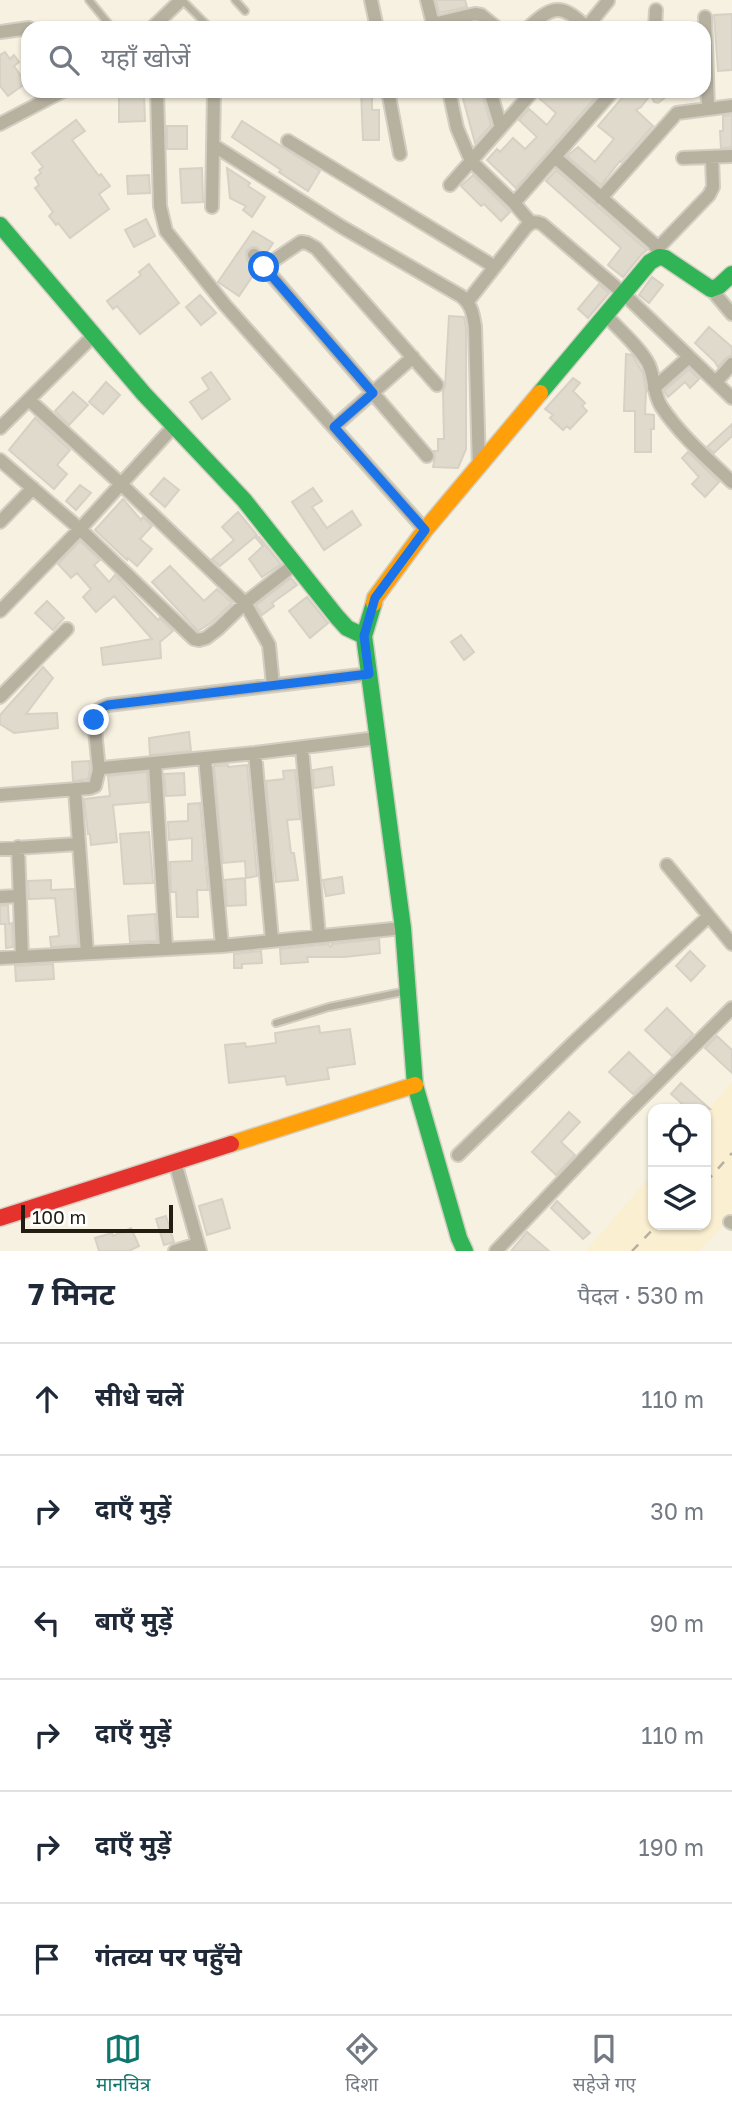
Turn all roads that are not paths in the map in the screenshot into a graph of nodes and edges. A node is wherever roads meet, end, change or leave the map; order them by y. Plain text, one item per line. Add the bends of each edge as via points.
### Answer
1 (89, 0) edge
2 (181, 0) edge
3 (234, 0) edge
4 (371, 0) edge
5 (428, 0) edge
6 (608, 1) edge
7 (656, 10) dead end
8 (245, 11) dead end
9 (705, 16) dead end
10 (106, 21) edge
11 (162, 21) edge
12 (203, 21) edge
13 (376, 21) edge
14 (432, 21) edge
15 (452, 21) edge
16 (488, 21) edge
17 (535, 21) edge
18 (579, 21) edge
19 (592, 21) edge
20 (655, 21) edge
21 (705, 21) edge
22 (21, 29) edge
23 (0, 32) edge
24 (50, 98) edge
25 (157, 98) edge
26 (214, 98) edge
27 (389, 98) edge
28 (451, 98) edge
29 (492, 98) edge
30 (527, 98) edge
31 (607, 98) edge
32 (708, 98) edge
33 (732, 106) edge
34 (708, 108) junction
35 (0, 124) edge
36 (501, 127) junction
37 (288, 141) dead end
38 (213, 145) junction
39 (400, 154) dead end
40 (732, 156) edge
41 (555, 158) junction
42 (683, 158) dead end
43 (712, 158) junction
44 (471, 161) junction
45 (450, 185) dead end
46 (601, 198) junction
47 (514, 203) junction
48 (212, 207) dead end
49 (531, 223) junction
50 (0, 225) edge
51 (658, 253) junction
52 (254, 256) dead end
53 (264, 267) junction
54 (495, 267) junction
55 (732, 274) edge
56 (711, 289) junction
57 (624, 294) junction
58 (468, 301) junction
59 (732, 314) edge
60 (606, 315) junction
61 (94, 335) junction
62 (414, 357) junction
63 (689, 357) junction
64 (732, 364) edge
65 (716, 382) junction
66 (437, 385) dead end
67 (654, 388) junction
68 (373, 393) junction
69 (732, 398) edge
70 (29, 400) junction
71 (174, 426) junction
72 (334, 427) junction
73 (0, 428) edge
74 (427, 456) dead end
75 (0, 460) edge
76 (479, 467) junction
77 (732, 482) edge
78 (121, 484) junction
79 (33, 488) junction
80 (0, 522) edge
81 (80, 529) junction
82 (425, 530) junction
83 (295, 564) junction
84 (245, 603) junction
85 (0, 611) edge
86 (66, 629) dead end
87 (364, 636) junction
88 (369, 674) junction
89 (273, 685) junction
90 (0, 696) edge
91 (377, 738) junction
92 (302, 747) junction
93 (255, 753) junction
94 (205, 758) junction
95 (155, 763) junction
96 (99, 770) junction
97 (75, 789) junction
98 (0, 796) edge
99 (78, 844) junction
100 (18, 847) junction
101 (0, 849) edge
102 (667, 864) dead end
103 (18, 896) junction
104 (0, 897) edge
105 (709, 916) junction
106 (403, 928) junction
107 (730, 935) edge
108 (319, 936) junction
109 (272, 940) junction
110 (222, 946) junction
111 (166, 948) junction
112 (87, 953) junction
113 (22, 957) junction
114 (0, 958) edge
115 (408, 990) junction
116 (732, 1008) edge
117 (276, 1023) dead end
118 (415, 1085) junction
119 (458, 1155) dead end
120 (175, 1162) junction
121 (0, 1218) edge
122 (199, 1247) edge
123 (174, 1251) edge
124 (465, 1251) edge
125 (496, 1251) edge

1 - 10 lane
2 - 11 street
2 - 12 lane
3 - 8 lane
4 - 13 street
5 - 14 street
6 - 19 street
7 - 20 street
9 - 21 street
15 - 16 street via 475,15
17 - 18 street via 542,14 562,9
22 - 23 street
24 - 35 street
25 - 72 street via 160,206 166,231
26 - 38 street
27 - 39 street
28 - 44 street
29 - 36 street
30 - 36 street
31 - 41 street
32 - 34 street
33 - 34 street
34 - 46 street via 677,113
36 - 44 street
37 - 54 street
38 - 48 street
38 - 58 street
40 - 43 street
41 - 46 street
41 - 47 street
42 - 43 street
43 - 51 street via 709,195
44 - 45 street
44 - 47 street
46 - 51 street
47 - 49 street
49 - 54 street
49 - 57 street via 542,224
50 - 61 street
51 - 56 street
51 - 57 street
52 - 53 street
53 - 62 street via 295,244 316,248
53 - 68 street
54 - 58 street
55 - 56 street
56 - 59 street
57 - 60 street
57 - 63 street
58 - 76 street via 475,327
60 - 67 street via 650,366
60 - 76 street
61 - 70 street
61 - 71 street
62 - 66 street
62 - 68 street
63 - 65 street
63 - 67 street
64 - 65 street
65 - 69 street
67 - 77 street via 662,408
68 - 72 street
68 - 74 street
70 - 73 street
70 - 78 street
71 - 78 street
71 - 83 street via 244,500
72 - 82 street
75 - 79 street
76 - 82 street
78 - 81 street
78 - 84 street
79 - 80 street
79 - 81 street
81 - 84 street via 194,639 206,638
81 - 85 street
82 - 87 street via 375,598
83 - 84 street
83 - 87 street via 347,628
84 - 89 street via 269,645
86 - 90 street
87 - 88 street
88 - 89 street
88 - 91 street
89 - 96 street via 99,708 94,720
91 - 92 street
91 - 106 street
92 - 93 street
92 - 108 street
93 - 94 street
93 - 109 street
94 - 95 street
94 - 110 street
95 - 96 street
95 - 111 street
96 - 97 street via 95,786
97 - 98 street
97 - 99 street
99 - 100 street
99 - 112 street
100 - 101 street
100 - 103 street
102 - 105 street
103 - 104 street
103 - 113 street
105 - 107 street
105 - 119 street
106 - 108 street
106 - 115 street
108 - 109 street
109 - 110 street
110 - 111 street
111 - 112 street
112 - 113 street
113 - 114 street
115 - 117 lane
115 - 118 street
116 - 125 street
118 - 120 street
118 - 124 street
120 - 121 street
120 - 122 street
122 - 123 street

